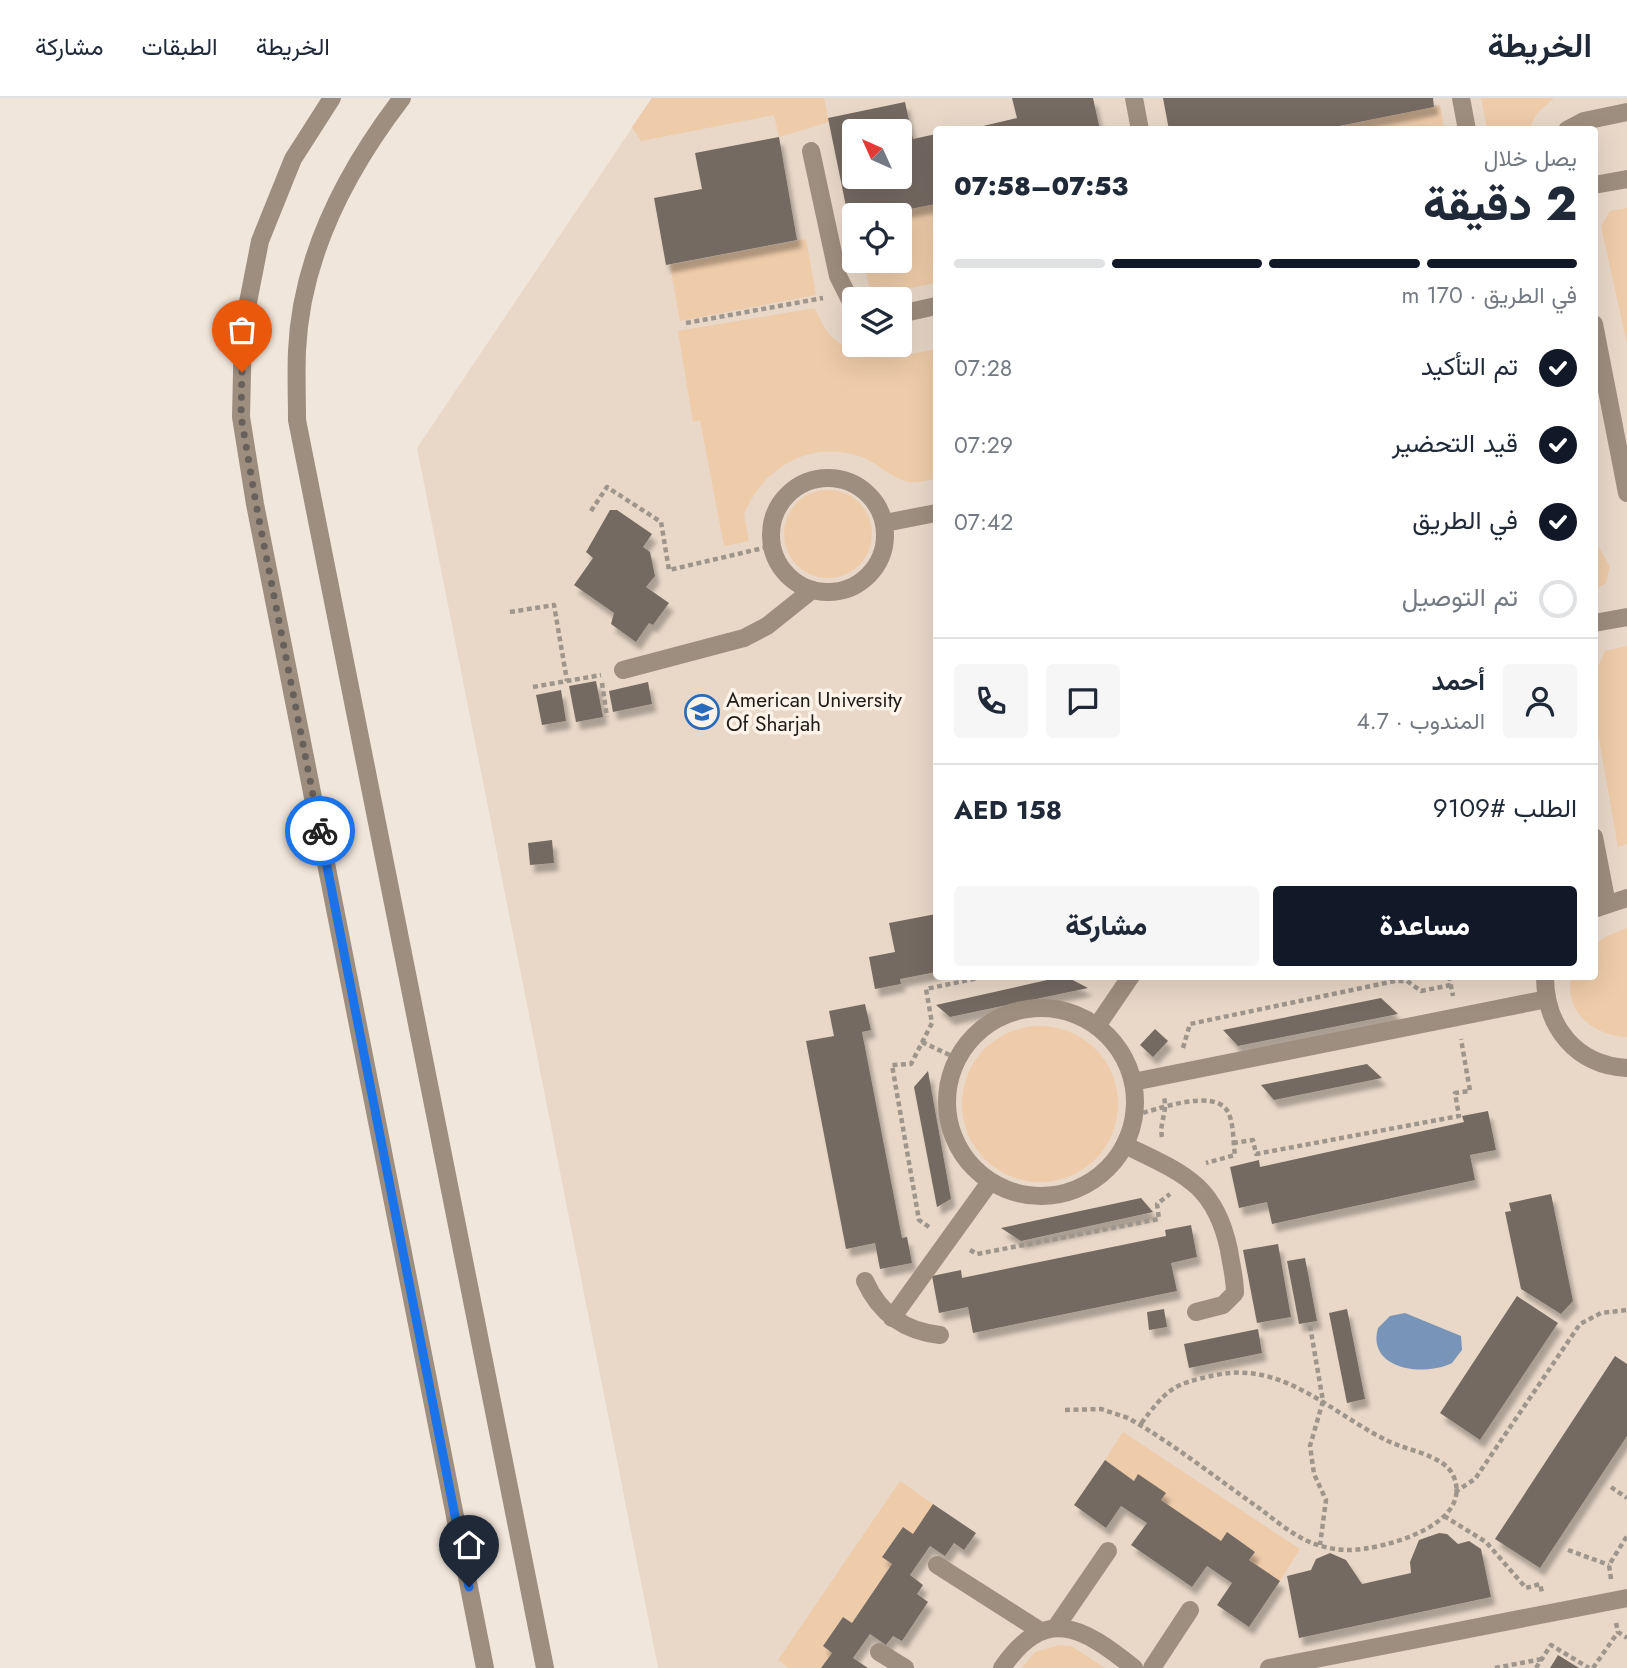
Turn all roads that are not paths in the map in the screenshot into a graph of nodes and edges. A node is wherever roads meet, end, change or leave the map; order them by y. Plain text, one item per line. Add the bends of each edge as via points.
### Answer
1 (332, 98) edge
2 (402, 98) edge
3 (1134, 98) edge
4 (1461, 98) edge
5 (1627, 112) edge
6 (1139, 126) edge
7 (1465, 126) edge
8 (1575, 126) edge
9 (811, 150) dead end
10 (1627, 179) edge
11 (1598, 184) edge
12 (843, 287) edge
13 (933, 307) edge
14 (912, 311) edge
15 (1598, 344) edge
16 (1627, 493) edge
17 (933, 514) edge
18 (885, 523) junction
19 (812, 590) junction
20 (1627, 617) edge
21 (1598, 622) edge
22 (623, 670) road end
23 (1598, 876) edge
24 (1627, 898) edge
25 (1601, 906) edge
26 (1128, 980) edge
27 (1545, 980) edge
28 (1547, 999) junction
29 (1097, 1026) junction
30 (1627, 1068) edge
31 (1133, 1082) junction
32 (1125, 1145) junction
33 (990, 1182) junction
34 (864, 1281) dead end
35 (1196, 1312) dead end
36 (892, 1318) junction
37 (940, 1335) dead end
38 (1108, 1551) dead end
39 (937, 1565) dead end
40 (1620, 1599) edge
41 (1190, 1610) dead end
42 (1048, 1629) junction
43 (880, 1652) dead end
44 (485, 1668) edge
45 (545, 1668) edge
46 (905, 1668) edge
47 (1002, 1668) edge
48 (1134, 1668) edge
49 (1152, 1668) edge
50 (1269, 1668) edge

1 - 44 street via 293,159 260,241 243,328 241,416
2 - 45 street via 364,147 331,211 308,278 297,349 297,420
3 - 6 street
4 - 7 street
5 - 8 street
9 - 12 street
10 - 11 street
13 - 14 street
15 - 16 street
17 - 18 street
18 - 19 street via 886,540 873,571 845,589
18 - 19 street via 865,490 847,480 827,477 808,481 785,499 772,526 772,545 785,573
19 - 22 street via 744,638
20 - 21 street
23 - 25 street
24 - 25 street
26 - 29 street
27 - 28 street
28 - 30 street via 1560,1034 1573,1048 1607,1066
28 - 31 street
29 - 31 street via 1120,1050
29 - 33 street via 1047,1008 1020,1011 995,1020 974,1037 958,1059 949,1085 947,1112 954,1139 969,1163
31 - 32 street via 1135,1115
32 - 33 street via 1110,1167 1065,1194 1013,1193
32 - 35 street via 1190,1180 1222,1220 1236,1293 1231,1301
33 - 36 street
34 - 36 street
36 - 37 street via 923,1333
38 - 42 street
39 - 42 street
40 - 50 street
41 - 49 street
42 - 47 street via 1020,1644
42 - 48 street via 1087,1638
43 - 46 street

